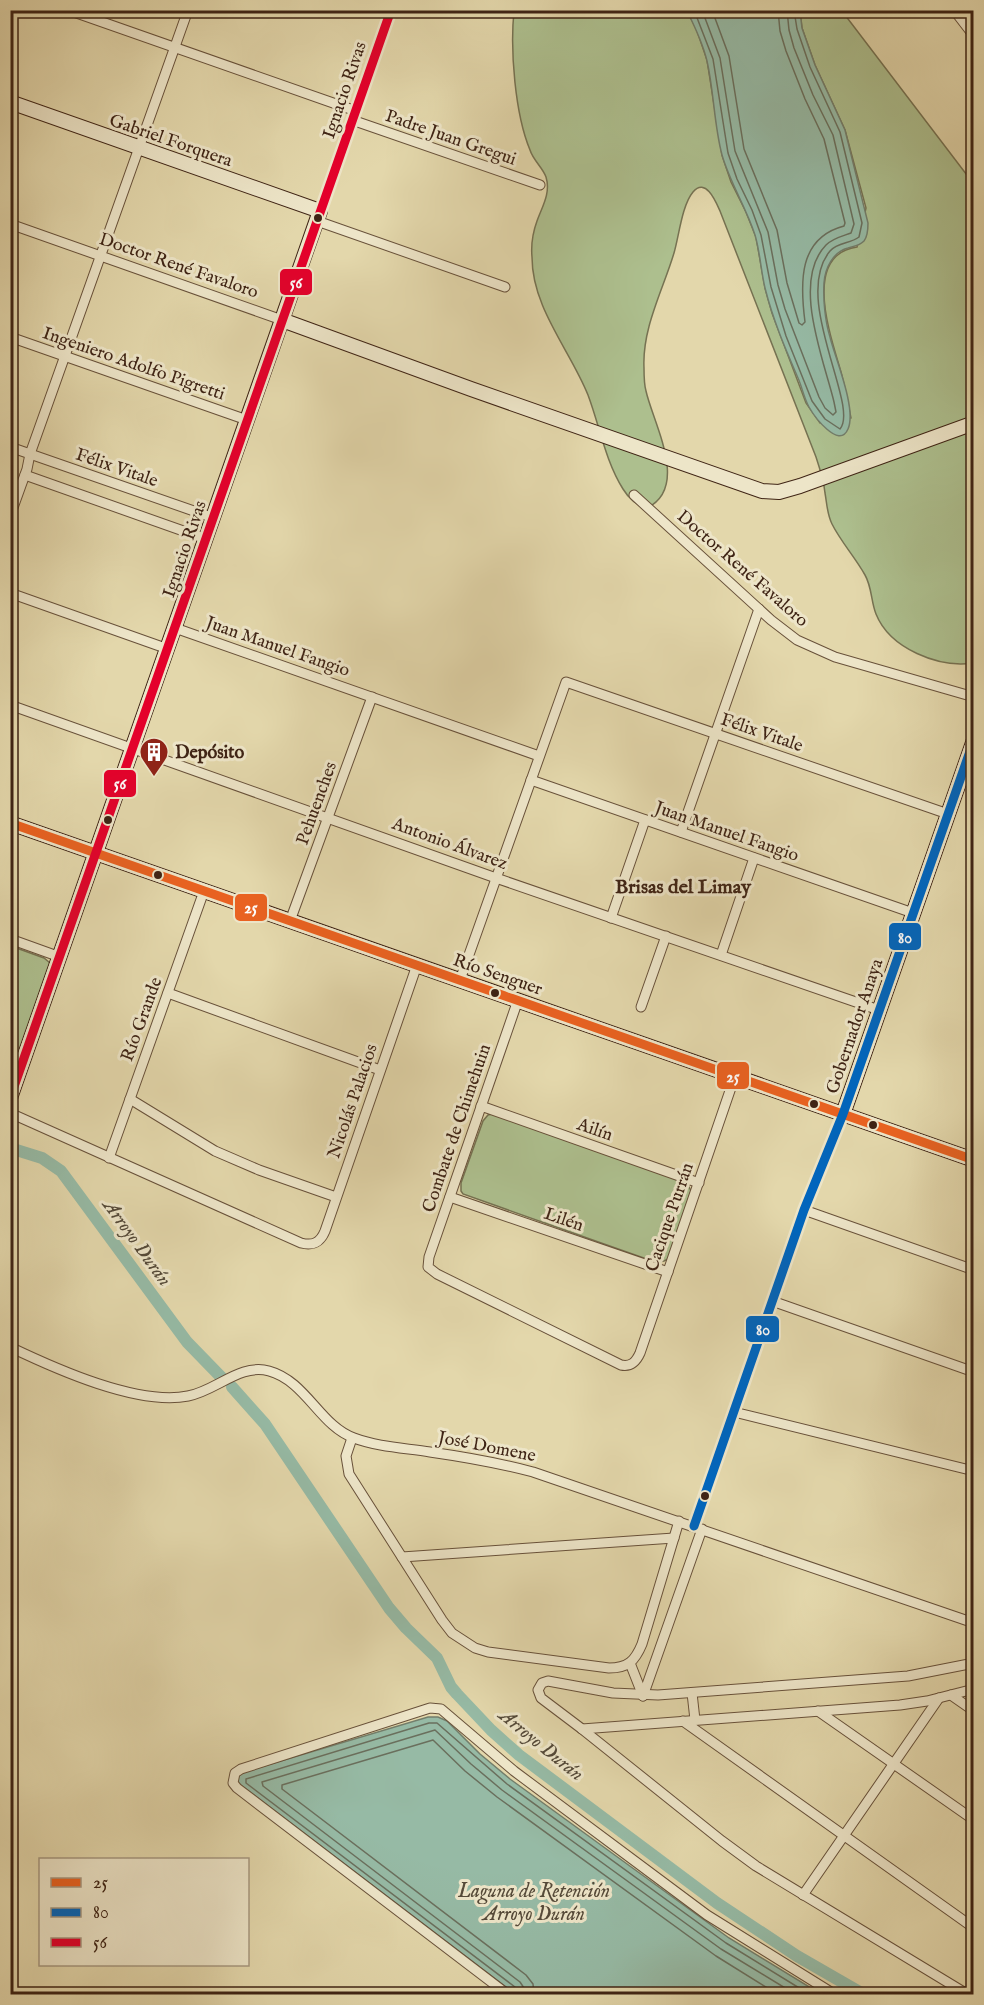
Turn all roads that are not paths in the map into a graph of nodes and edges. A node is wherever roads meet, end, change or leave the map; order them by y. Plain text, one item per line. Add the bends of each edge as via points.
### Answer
1 (68, 10) edge
2 (188, 10) edge
3 (954, 10) edge
4 (390, 11) edge
5 (974, 36) edge
6 (175, 48) junction
7 (10, 102) edge
8 (354, 116) junction
9 (139, 148) junction
10 (540, 185) dead end
11 (319, 216) junction
12 (10, 224) edge
13 (101, 256) junction
14 (506, 286) dead end
15 (282, 320) junction
16 (10, 337) edge
17 (65, 356) junction
18 (248, 420) junction
19 (974, 423) edge
20 (10, 447) edge
21 (30, 454) junction
22 (25, 475) junction
23 (634, 495) dead end
24 (10, 516) edge
25 (214, 518) junction
26 (206, 539) junction
27 (10, 593) edge
28 (759, 609) junction
29 (175, 628) junction
30 (168, 649) junction
31 (372, 697) junction
32 (974, 697) edge
33 (10, 705) edge
34 (716, 734) junction
35 (974, 740) edge
36 (134, 748) junction
37 (539, 756) junction
38 (531, 780) junction
39 (948, 814) junction
40 (328, 817) junction
41 (645, 819) junction
42 (10, 823) edge
43 (681, 832) junction
44 (97, 853) junction
45 (754, 858) junction
46 (496, 878) junction
47 (204, 891) junction
48 (913, 913) junction
49 (611, 918) junction
50 (290, 921) junction
51 (666, 936) junction
52 (10, 939) edge
53 (721, 955) junction
54 (60, 957) junction
55 (417, 965) junction
56 (460, 980) junction
57 (168, 993) junction
58 (518, 1000) junction
59 (640, 1007) dead end
60 (879, 1010) junction
61 (380, 1070) junction
62 (735, 1076) junction
63 (10, 1098) edge
64 (130, 1099) junction
65 (481, 1106) junction
66 (10, 1113) edge
67 (843, 1114) junction
68 (110, 1158) junction
69 (974, 1160) edge
70 (699, 1183) junction
71 (336, 1197) junction
72 (450, 1197) junction
73 (804, 1210) junction
74 (974, 1270) edge
75 (668, 1272) junction
76 (772, 1302) junction
77 (10, 1347) edge
78 (630, 1365) joint
79 (974, 1372) edge
80 (734, 1412) junction
81 (352, 1438) junction
82 (974, 1471) edge
83 (679, 1521) junction
84 (698, 1527) junction
85 (674, 1538) junction
86 (402, 1557) junction
87 (974, 1623) edge
88 (974, 1662) edge
89 (630, 1663) junction
90 (974, 1689) edge
91 (692, 1693) junction
92 (643, 1695) junction
93 (951, 1695) junction
94 (939, 1698) junction
95 (818, 1711) junction
96 (974, 1711) edge
97 (695, 1720) junction
98 (683, 1721) junction
99 (582, 1729) junction
100 (894, 1764) junction
101 (974, 1820) edge
102 (844, 1835) junction
103 (803, 1895) junction
104 (974, 1928) edge
105 (507, 1995) edge
106 (834, 1995) edge
107 (966, 1995) edge

1 - 6 street, Padre Juan Gregui
2 - 6 street
3 - 5 street
4 - 8 street, Ignacio Rivas
6 - 8 street, Padre Juan Gregui
6 - 9 street
7 - 9 street, Gabriel Forquera
8 - 10 street, Padre Juan Gregui
8 - 11 street, Ignacio Rivas
9 - 11 street, Gabriel Forquera
9 - 13 street
11 - 14 street, Gabriel Forquera
11 - 15 street, Ignacio Rivas
12 - 13 street, Doctor René Favaloro
13 - 15 street, Doctor René Favaloro
13 - 17 street
15 - 18 street, Ignacio Rivas
15 - 19 street, Doctor René Favaloro via 762,491 779,492 800,486
16 - 17 street, Ingeniero Adolfo Pigretti
17 - 18 street, Ingeniero Adolfo Pigretti
17 - 21 street
18 - 25 street, Ignacio Rivas
20 - 21 street, Félix Vitale
21 - 22 street
21 - 25 street, Félix Vitale
22 - 24 street
22 - 26 street, Félix Vitale
23 - 28 street, Doctor René Favaloro
25 - 26 street, Ignacio Rivas
26 - 29 street, Ignacio Rivas
27 - 30 street
28 - 32 street, Doctor René Favaloro via 788,634 816,650
28 - 34 street
29 - 30 street, Ignacio Rivas
29 - 31 street, Juan Manuel Fangio
30 - 36 street, Ignacio Rivas
31 - 37 street, Juan Manuel Fangio
31 - 40 street, Pehuenches
33 - 36 street, Antonio Álvarez
34 - 37 street, Félix Vitale via 566,682
34 - 39 street, Félix Vitale
34 - 43 street
35 - 39 street, Gobernador Anaya
36 - 40 street, Antonio Álvarez
36 - 44 street, Ignacio Rivas
37 - 38 street
38 - 41 street, Juan Manuel Fangio
38 - 46 street
39 - 48 street, Gobernador Anaya
40 - 46 street, Antonio Álvarez
40 - 50 street, Pehuenches
41 - 43 street, Juan Manuel Fangio
41 - 49 street
42 - 44 street, Río Senguer
43 - 45 street, Juan Manuel Fangio
44 - 47 street, Río Senguer
44 - 54 street, Ignacio Rivas
45 - 48 street, Juan Manuel Fangio
45 - 53 street
46 - 49 street, Antonio Álvarez
46 - 56 street
47 - 50 street, Río Senguer
47 - 57 street, Río Grande
48 - 60 street, Gobernador Anaya
49 - 51 street, Antonio Álvarez
50 - 55 street, Río Senguer
51 - 53 street, Antonio Álvarez
51 - 59 street
52 - 54 street
53 - 60 street, Antonio Álvarez
54 - 63 street, Ignacio Rivas
55 - 56 street, Río Senguer
55 - 61 street, Nicolás Palacios
56 - 58 street, Río Senguer
57 - 61 street
57 - 64 street, Río Grande
58 - 62 street, Río Senguer
58 - 65 street, Combate de Chimehuin
60 - 67 street, Gobernador Anaya
61 - 71 street, Nicolás Palacios
62 - 67 street, Río Senguer
62 - 70 street, Cacique Purrán
64 - 68 street, Río Grande
64 - 71 street via 230,1158
65 - 70 street, Ailín
65 - 72 street, Combate de Chimehuin
66 - 68 street
67 - 69 street, Río Senguer
67 - 73 street, Gobernador Anaya
68 - 71 street, Nicolás Palacios via 301,1243 314,1244 322,1237
70 - 75 street, Cacique Purrán
72 - 75 street, Lilén
72 - 78 street, Combate de Chimehuin via 428,1267 617,1364
73 - 74 street
73 - 76 street, Gobernador Anaya
75 - 78 street, Cacique Purrán via 640,1353
76 - 79 street
76 - 80 street, Gobernador Anaya
77 - 81 street, José Domene via 88,1379 155,1397 200,1394 243,1371 268,1371 292,1383 340,1432
80 - 82 street
80 - 84 street, Gobernador Anaya
81 - 83 street, José Domene via 506,1465
81 - 86 street via 346,1456 349,1474
83 - 84 street, José Domene
83 - 85 street
84 - 87 street, José Domene
84 - 92 street, Gobernador Anaya
85 - 86 street
85 - 89 street via 642,1644
86 - 89 street via 462,1642 488,1652 609,1668
88 - 91 street via 908,1676
89 - 92 street
90 - 93 street
91 - 92 street
91 - 97 street
92 - 99 street via 542,1683 538,1690 541,1698
93 - 94 street
93 - 96 street
94 - 95 street
94 - 100 street
95 - 97 street
95 - 100 street
97 - 98 street
98 - 99 street
98 - 102 street
99 - 103 street via 722,1841
100 - 101 street
100 - 102 street
102 - 103 street
102 - 104 street
103 - 107 street
105 - 106 street via 237,1788 235,1773 430,1708 441,1709 514,1771 706,1915

